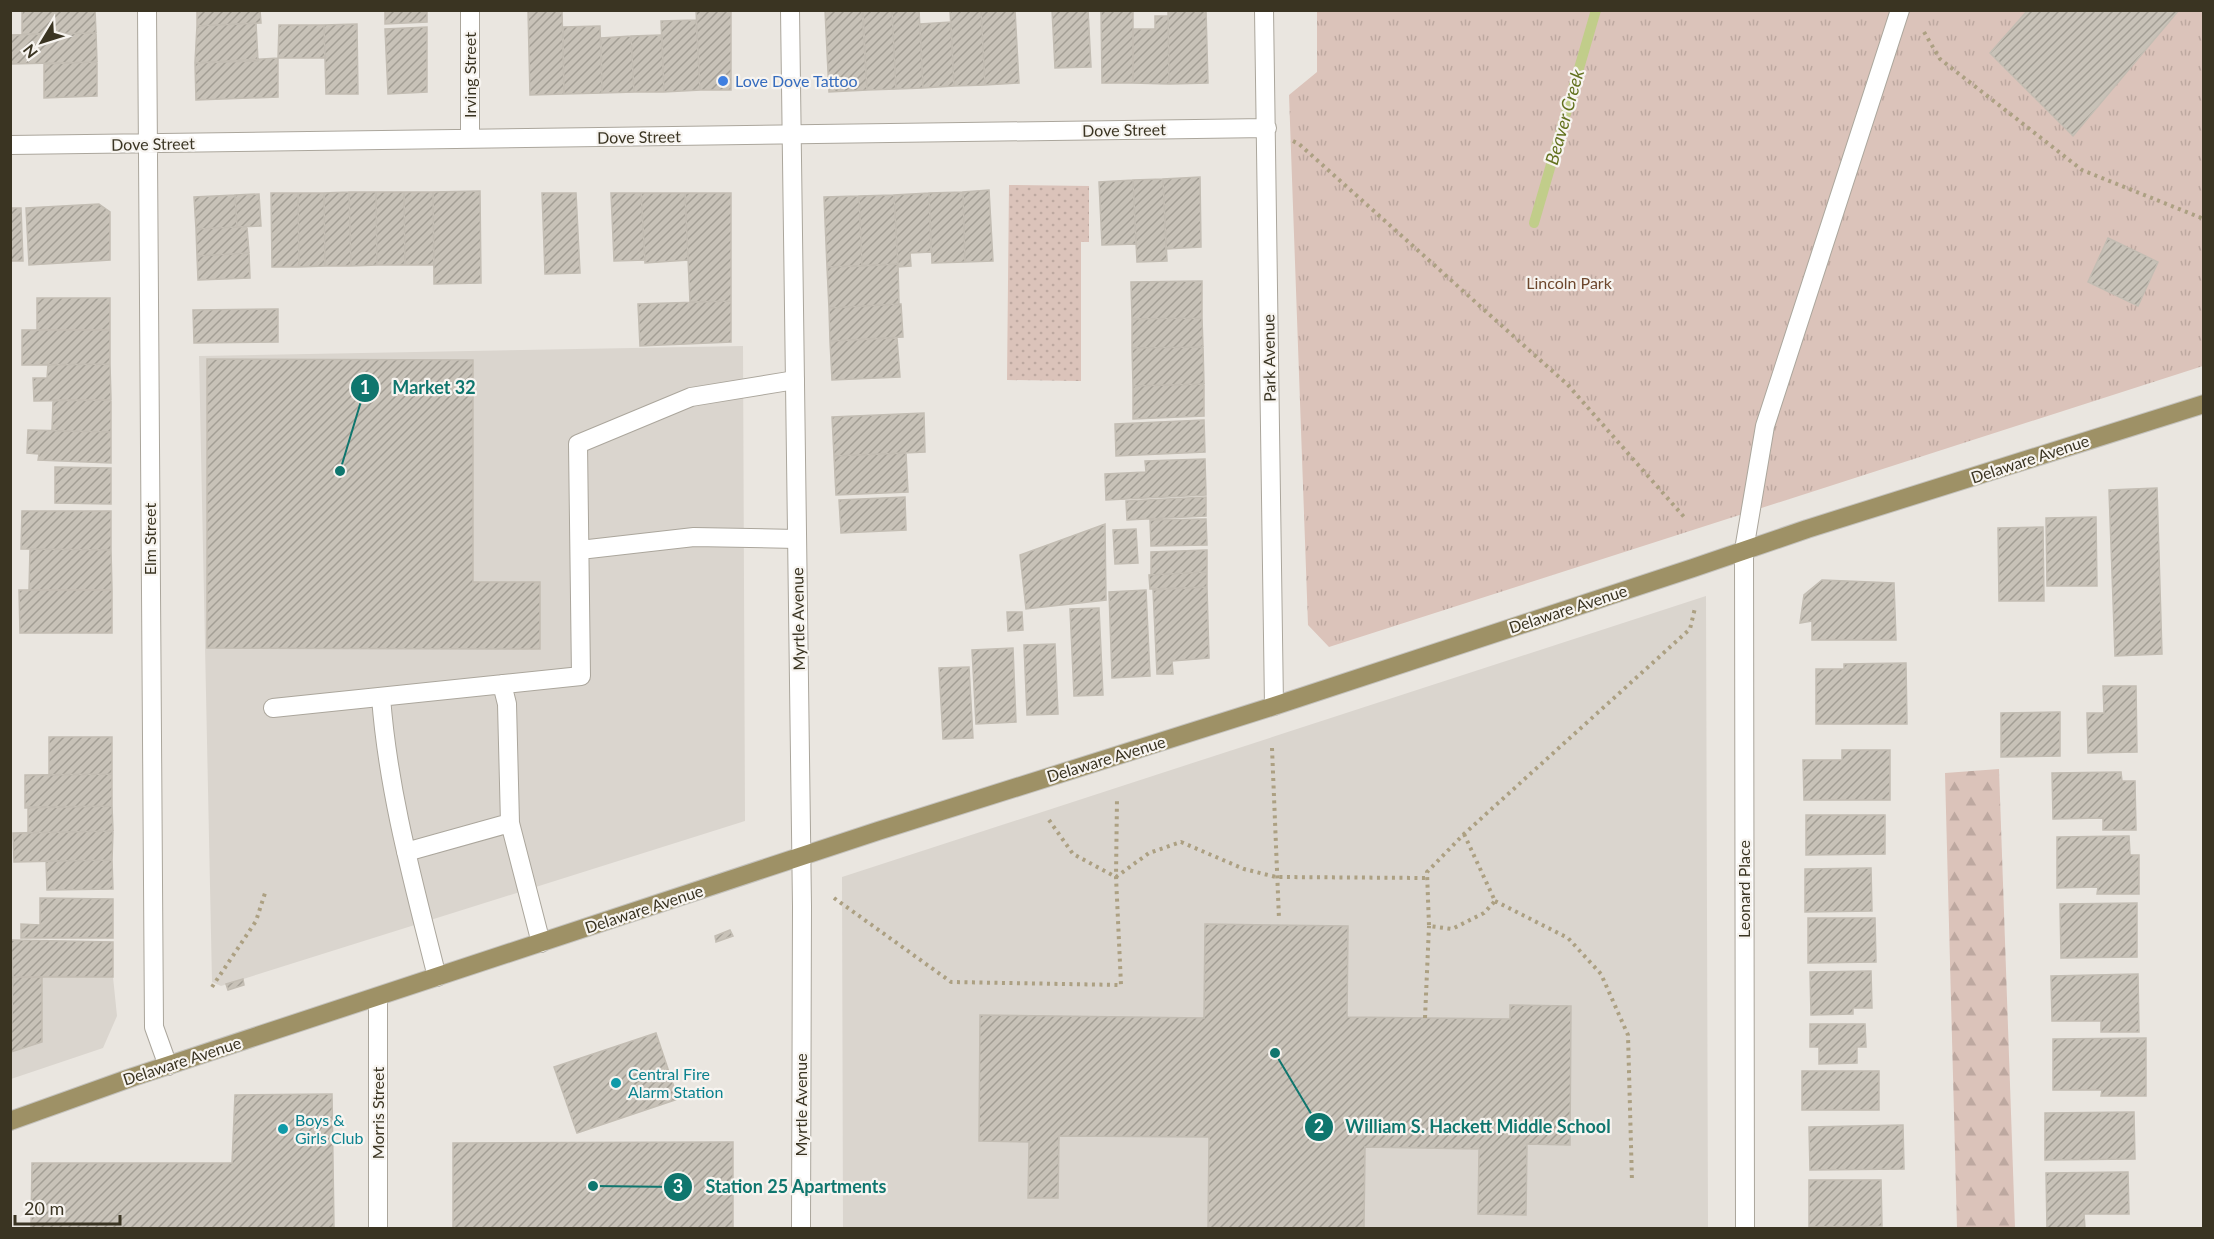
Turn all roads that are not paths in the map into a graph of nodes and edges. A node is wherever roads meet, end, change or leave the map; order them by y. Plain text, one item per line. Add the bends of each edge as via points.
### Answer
1 (147, 10) edge
2 (470, 10) edge
3 (790, 10) edge
4 (1264, 10) edge
5 (1900, 10) edge
6 (1267, 128) junction
7 (792, 135) junction
8 (470, 139) junction
9 (147, 144) junction
10 (10, 146) edge
11 (795, 380) junction
12 (2204, 404) edge
13 (797, 539) junction
14 (580, 550) junction
15 (1744, 550) junction
16 (502, 684) junction
17 (381, 697) junction
18 (1274, 706) junction
19 (273, 708) dead end
20 (510, 823) junction
21 (406, 852) junction
22 (801, 858) junction
23 (541, 943) junction
24 (437, 977) junction
25 (378, 997) junction
26 (168, 1066) junction
27 (10, 1121) edge
28 (378, 1228) edge
29 (801, 1228) edge
30 (1745, 1228) edge

1 - 9 street, Elm Street
2 - 8 street, Irving Street
3 - 7 street, Myrtle Avenue
4 - 6 street, Park Avenue
5 - 15 street, Leonard Place via 1765,426
6 - 7 street, Dove Street
6 - 18 street, Park Avenue
7 - 8 street, Dove Street
7 - 11 street, Myrtle Avenue
8 - 9 street, Dove Street
9 - 10 street, Dove Street
9 - 26 street, Elm Street via 154,1027
11 - 13 street, Myrtle Avenue
11 - 14 street via 691,397 578,444
12 - 15 main road, Delaware Avenue
13 - 14 street via 694,537
13 - 22 street, Myrtle Avenue
14 - 16 street via 581,676
15 - 18 main road, Delaware Avenue
15 - 30 street, Leonard Place
16 - 17 street
16 - 20 street via 507,704
17 - 19 street
17 - 21 street
18 - 22 main road, Delaware Avenue
20 - 21 street
20 - 23 street
21 - 24 street
22 - 23 main road, Delaware Avenue
22 - 29 street, Myrtle Avenue
23 - 24 main road, Delaware Avenue
24 - 25 main road, Delaware Avenue
25 - 26 main road, Delaware Avenue
25 - 28 street, Morris Street
26 - 27 main road, Delaware Avenue

